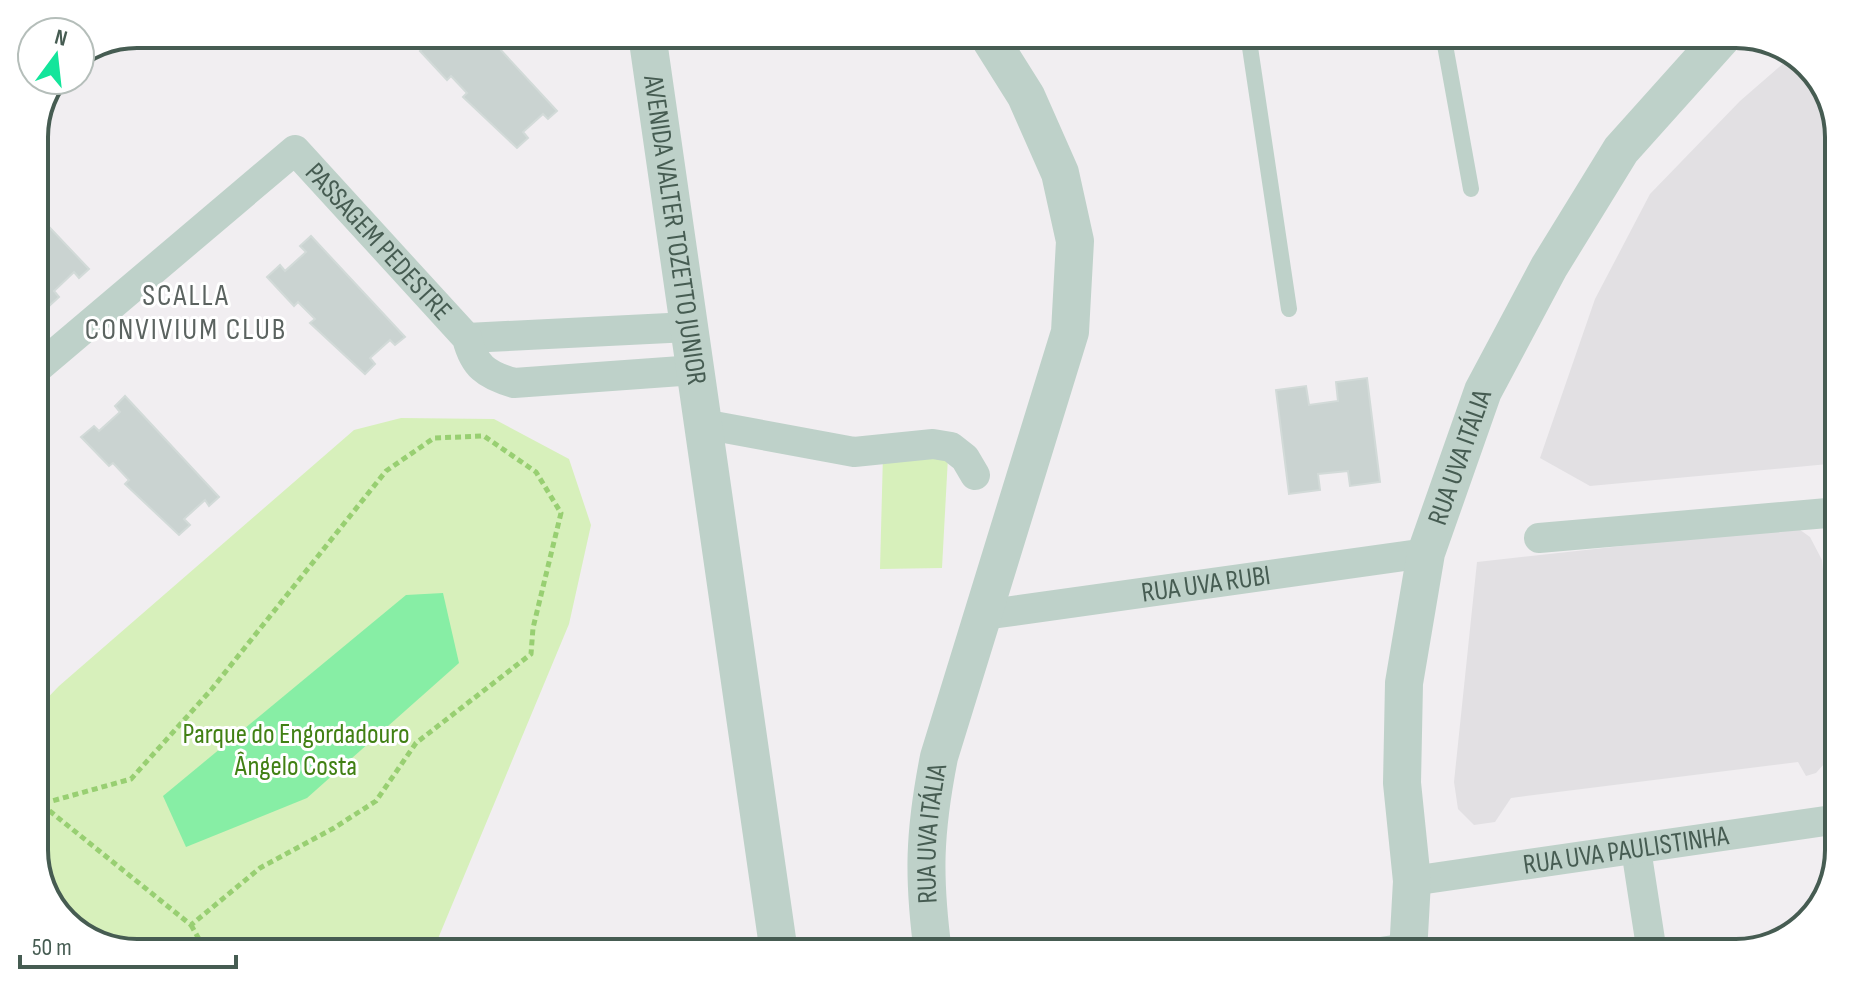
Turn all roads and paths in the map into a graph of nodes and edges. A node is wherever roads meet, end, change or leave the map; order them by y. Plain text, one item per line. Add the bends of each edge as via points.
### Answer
1 (649, 48) edge
2 (996, 48) edge
3 (1250, 48) edge
4 (1446, 48) edge
5 (1712, 48) edge
6 (1471, 189) dead end
7 (1289, 309) dead end
8 (689, 327) junction
9 (467, 338) junction
10 (48, 359) edge
11 (695, 370) junction
12 (703, 424) junction
13 (975, 475) dead end
14 (1825, 513) edge
15 (1539, 538) dead end
16 (1426, 553) junction
17 (984, 615) junction
18 (48, 802) edge
19 (48, 813) edge
20 (1825, 821) edge
21 (1636, 849) junction
22 (1412, 881) junction
23 (191, 925) junction
24 (199, 939) edge
25 (777, 939) edge
26 (931, 939) edge
27 (1400, 939) edge
28 (1650, 939) edge

1 - 8 street, AVENIDA VALTER TOZETTO JUNIOR
2 - 17 street, RUA UVA ITÁLIA via 1026,96 1060,173 1075,241 1070,332
3 - 7 lane
4 - 6 lane
5 - 16 street, RUA UVA ITÁLIA via 1621,150 1549,267 1483,391
8 - 9 street, PASSAGEM PEDESTRE
8 - 11 street, AVENIDA VALTER TOZETTO JUNIOR
9 - 10 street, PASSAGEM PEDESTRE via 295,150
9 - 11 street, PASSAGEM PEDESTRE via 472,357 488,376 514,383
11 - 12 street, AVENIDA VALTER TOZETTO JUNIOR
12 - 13 street via 854,452 951,447
12 - 25 street, AVENIDA VALTER TOZETTO JUNIOR
14 - 15 street
16 - 17 street, RUA UVA RUBI
16 - 22 street, RUA UVA ITÁLIA via 1404,683 1402,783
17 - 26 street, RUA UVA ITÁLIA via 939,757 926,822 924,886
18 - 23 path via 131,779 211,690 386,471 434,438 484,436 536,472 561,513 531,654 416,743 376,801 260,868
19 - 23 path
20 - 21 street, RUA UVA PAULISTINHA
21 - 22 street, RUA UVA PAULISTINHA
21 - 28 street
22 - 27 street, RUA UVA ITÁLIA
23 - 24 path

